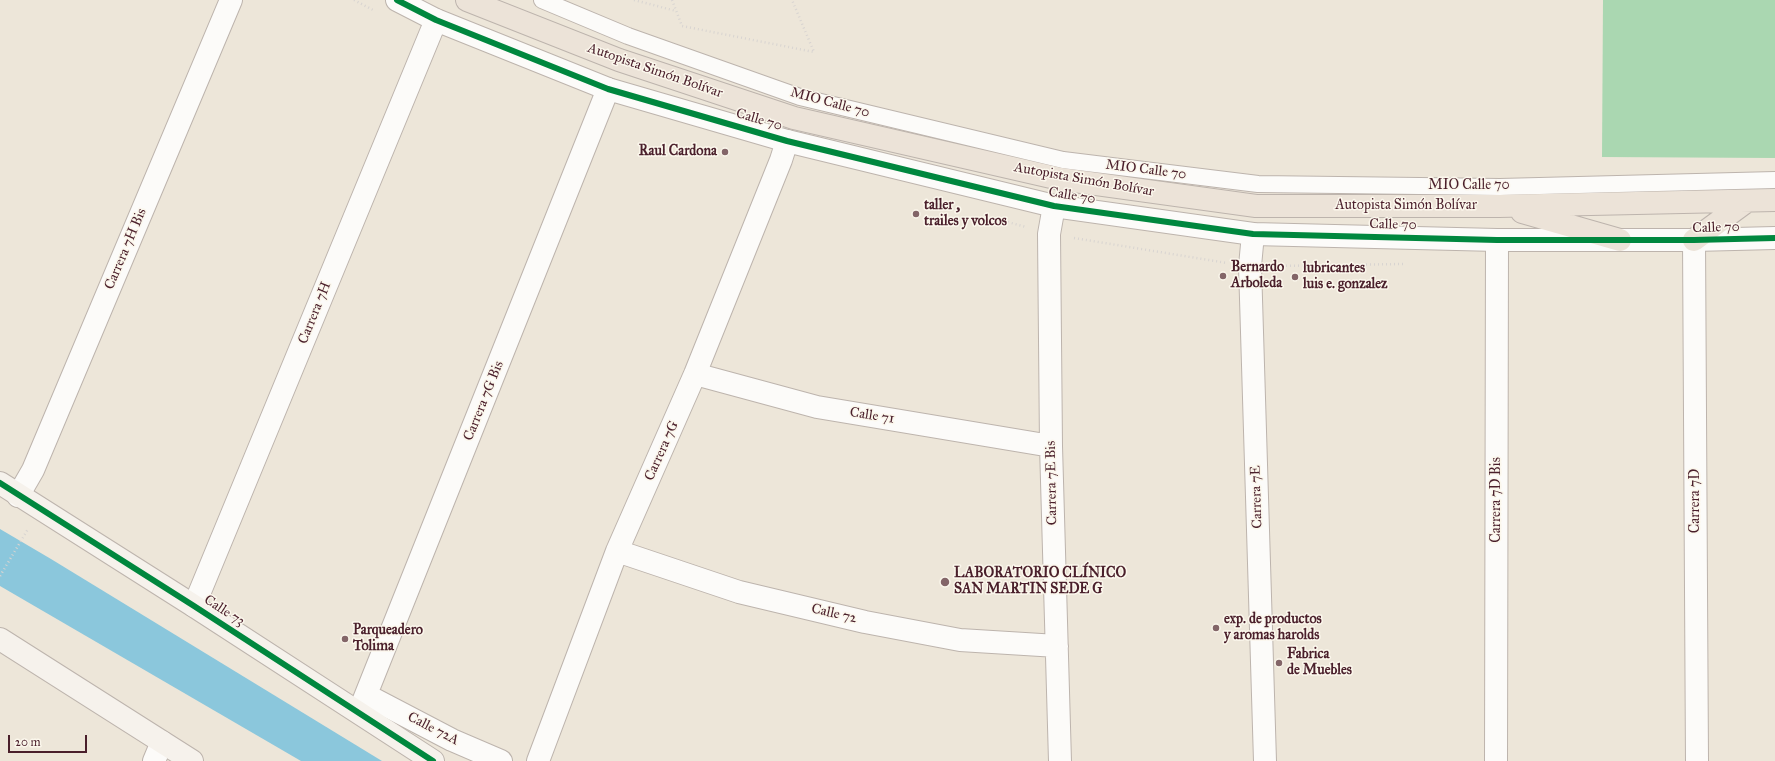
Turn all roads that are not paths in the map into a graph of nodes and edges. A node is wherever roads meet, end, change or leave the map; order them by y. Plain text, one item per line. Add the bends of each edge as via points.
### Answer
1 (231, 0) edge
2 (397, 0) edge
3 (466, 0) edge
4 (542, 0) edge
5 (436, 20) junction
6 (608, 89) junction
7 (787, 141) junction
8 (1775, 180) edge
9 (1775, 200) edge
10 (1746, 201) junction
11 (1054, 206) junction
12 (1499, 206) junction
13 (1253, 234) junction
14 (1775, 238) edge
15 (1497, 240) junction
16 (1620, 240) junction
17 (1694, 240) junction
18 (696, 374) junction
19 (1051, 446) junction
20 (0, 483) edge
21 (18, 496) junction
22 (617, 551) junction
23 (194, 606) junction
24 (0, 639) edge
25 (1057, 646) junction
26 (362, 704) junction
27 (158, 751) edge
28 (192, 761) edge
29 (434, 761) edge
30 (501, 761) edge
31 (538, 761) edge
32 (1060, 761) edge
33 (1265, 761) edge
34 (1496, 761) edge
35 (1697, 761) edge

1 - 21 street, Carrera 7H Bis via 32,470
2 - 5 street, Calle 70
3 - 12 highway, Autopista Simón Bolívar via 619,60 794,118 1060,179 1256,206
4 - 8 lane, MIO Calle 70 via 628,36 800,97 1063,160 1258,184 1500,187
5 - 6 street, Calle 70
5 - 23 street, Carrera 7H
6 - 7 street, Calle 70
6 - 26 street, Carrera 7G Bis
7 - 11 street, Calle 70
7 - 18 street, Carrera 7G via 782,160
9 - 10 highway, Autopista Simón Bolívar
10 - 12 highway, Autopista Simón Bolívar
10 - 17 highway
11 - 13 street, Calle 70
11 - 19 street, Carrera 7E Bis via 1049,234
12 - 16 highway
13 - 15 street, Calle 70
13 - 33 street, Carrera 7E via 1250,266
14 - 17 street, Calle 70
15 - 16 street, Calle 70
15 - 34 street, Carrera 7D Bis
16 - 17 street, Calle 70
17 - 35 street, Carrera 7D
18 - 19 street, Calle 71 via 817,407
18 - 22 street, Carrera 7G
19 - 25 street, Carrera 7E Bis
20 - 21 main road, Calle 73
21 - 23 main road, Calle 73
22 - 25 street, Calle 72 via 739,592 865,622 960,640
22 - 31 street, Carrera 7G
23 - 26 main road, Calle 73
24 - 27 main road
25 - 32 street, Carrera 7E Bis
26 - 29 main road, Calle 73
26 - 30 street, Calle 72A
27 - 28 main road

